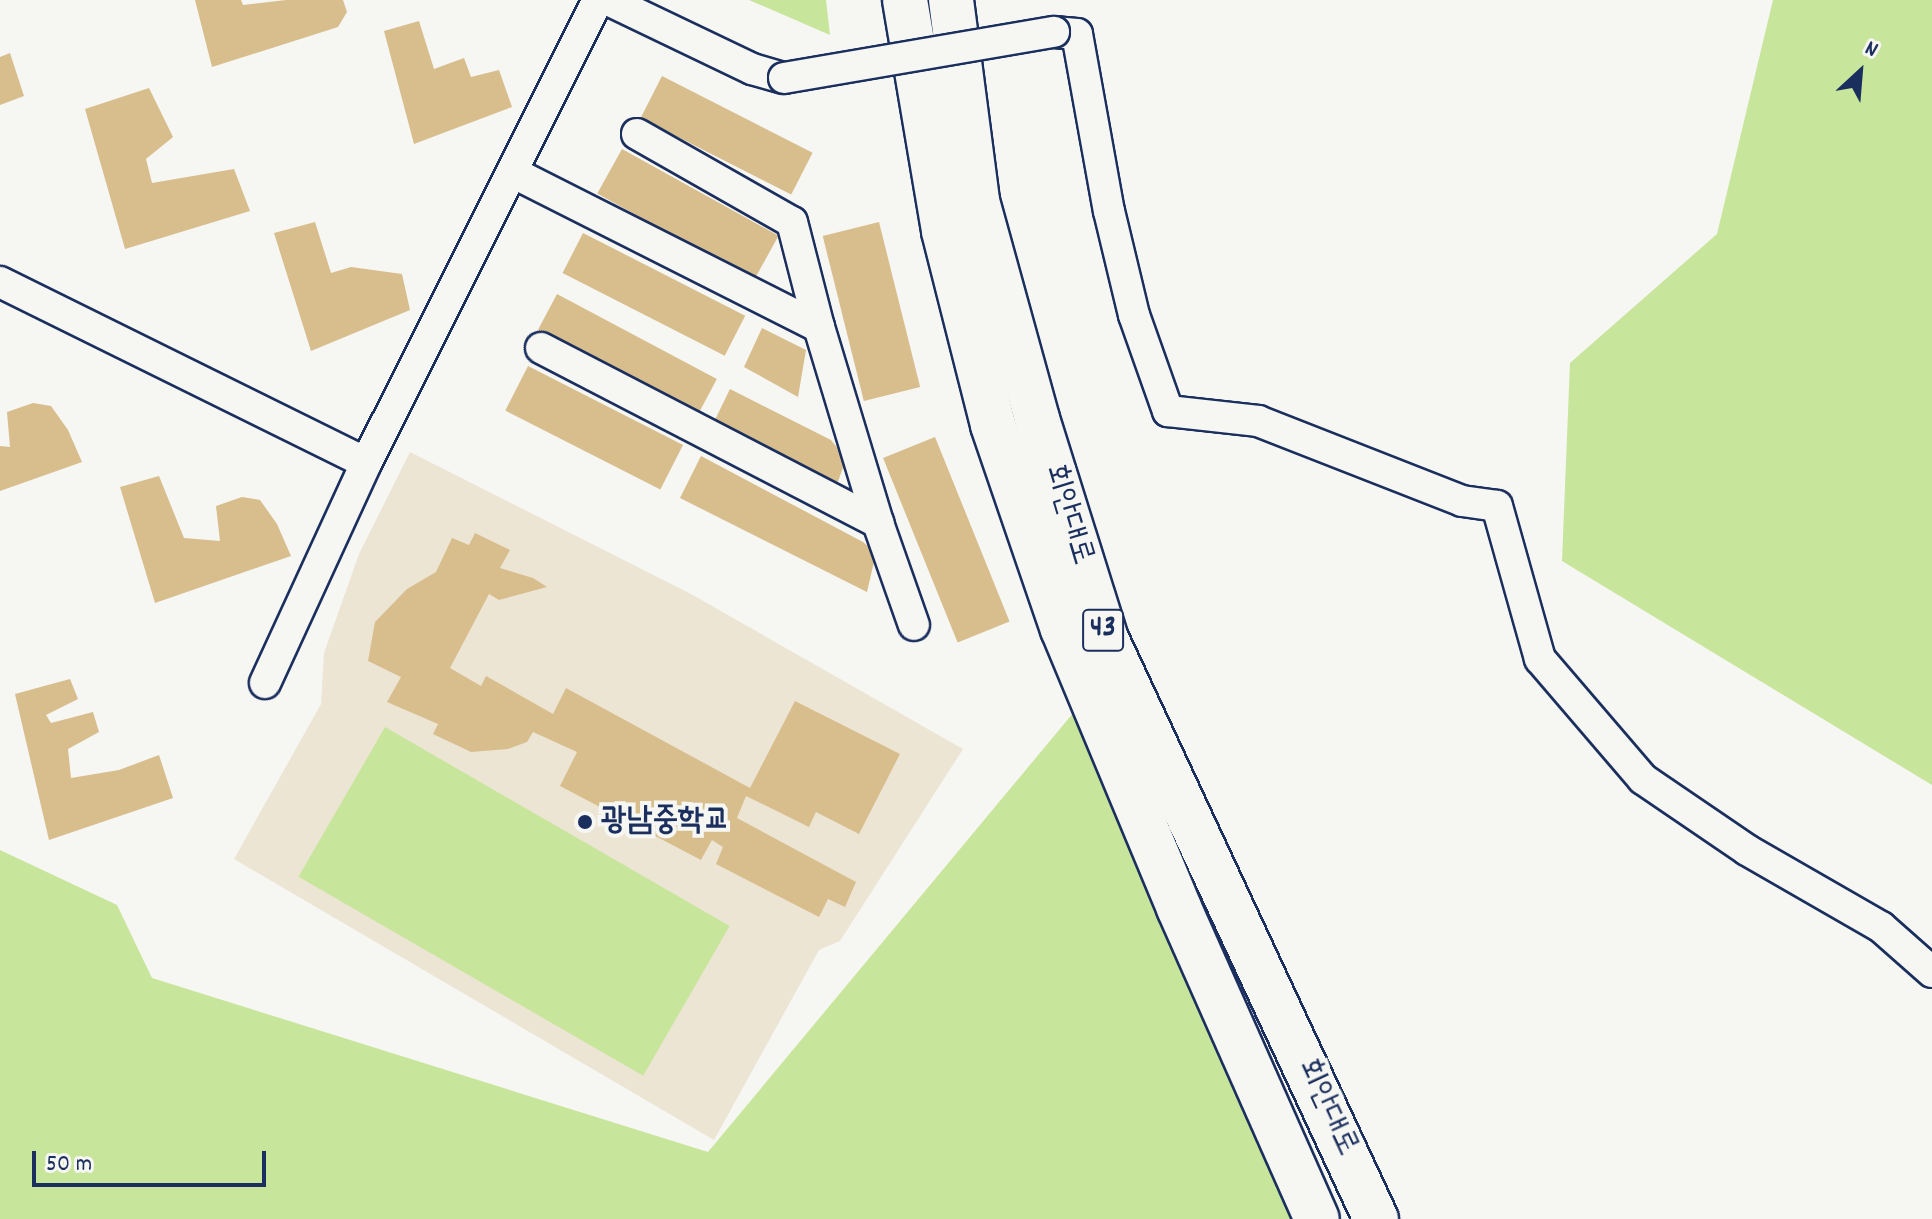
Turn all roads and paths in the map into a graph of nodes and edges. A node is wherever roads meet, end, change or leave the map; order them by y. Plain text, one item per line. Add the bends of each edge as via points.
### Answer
1 (598, 0) edge
2 (608, 0) edge
3 (905, 0) edge
4 (951, 0) edge
5 (637, 134) dead end
6 (512, 172) junction
7 (0, 282) edge
8 (819, 327) junction
9 (541, 348) dead end
10 (366, 463) junction
11 (878, 523) junction
12 (914, 625) dead end
13 (265, 683) dead end
14 (1932, 972) edge
15 (1317, 1219) edge
16 (1376, 1219) edge

1 - 6 street
2 - 14 street, bridge via 752,69 784,78 1054,32 1077,34 1134,315 1168,411 1258,421 1462,501 1497,506 1540,659 1643,779 1747,850 1881,927
3 - 15 highway, 회안대로 / 43 via 944,231 993,425 1063,629
4 - 16 highway, 회안대로 / 43 via 977,201 1037,419 1106,639
5 - 8 street via 792,222
6 - 8 street
6 - 10 street
7 - 10 street
8 - 11 street
9 - 11 street
10 - 13 street
11 - 12 street

